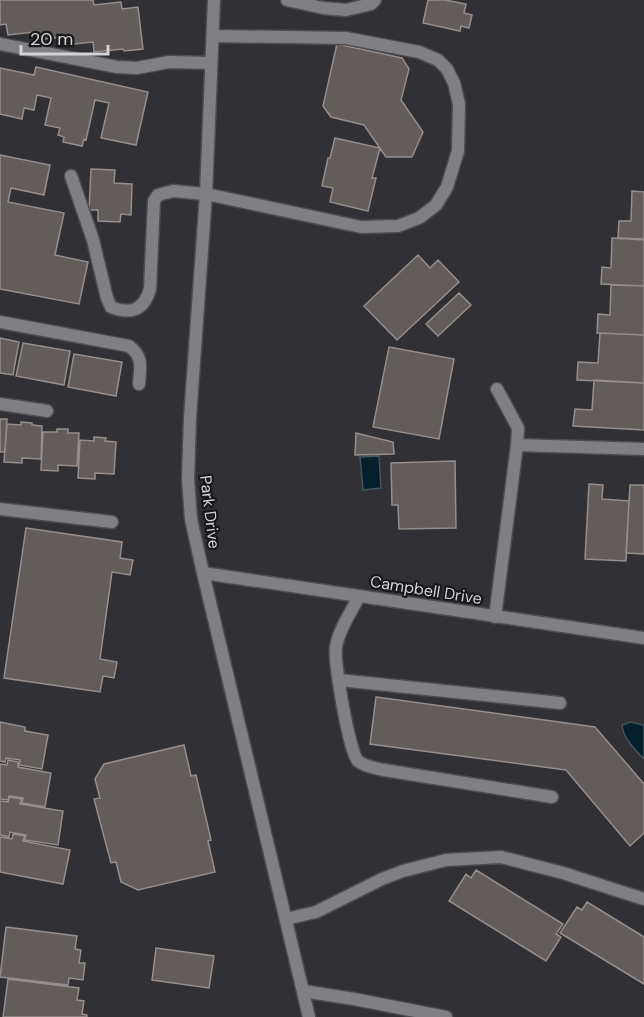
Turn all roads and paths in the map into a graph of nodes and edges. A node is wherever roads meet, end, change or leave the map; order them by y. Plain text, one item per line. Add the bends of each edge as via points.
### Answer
1 (214, 0) edge
2 (287, 0) edge
3 (375, 0) edge
4 (213, 36) junction
5 (0, 44) edge
6 (212, 63) junction
7 (71, 176) dead end
8 (206, 194) junction
9 (0, 322) edge
10 (139, 384) dead end
11 (497, 389) dead end
12 (0, 404) edge
13 (48, 411) dead end
14 (517, 445) junction
15 (644, 449) edge
16 (0, 510) edge
17 (112, 522) dead end
18 (203, 573) junction
19 (359, 596) junction
20 (495, 617) junction
21 (644, 638) edge
22 (339, 680) junction
23 (560, 703) dead end
24 (552, 797) dead end
25 (644, 899) edge
26 (285, 919) junction
27 (303, 991) junction
28 (372, 1003) junction
29 (309, 1017) edge
30 (376, 1017) edge
31 (446, 1017) edge

1 - 4 street, Park Drive
2 - 3 street via 346,10
4 - 6 street, Park Drive
4 - 8 street via 346,38 419,52 438,60 447,69 457,93 458,151 447,187 436,206 398,226 361,227
5 - 6 street via 117,67
6 - 8 street, Park Drive
7 - 8 street via 107,298 111,307 121,311 139,307 150,290 154,201 158,195 173,191
8 - 18 street, Park Drive via 188,479 191,519
9 - 10 street via 129,346 136,351 141,364
11 - 14 street via 518,428
12 - 13 street
14 - 15 street
14 - 20 street
16 - 17 street
18 - 19 street, Campbell Drive
18 - 26 street, Park Drive
19 - 20 street, Campbell Drive
19 - 22 street via 336,646
20 - 21 street, Campbell Drive
22 - 23 street
22 - 24 street via 357,760 368,766
25 - 26 street via 563,873 490,857 446,860 403,872 316,912
26 - 27 street, Park Drive
27 - 28 street
27 - 29 street, Park Drive
28 - 30 street
28 - 31 street

